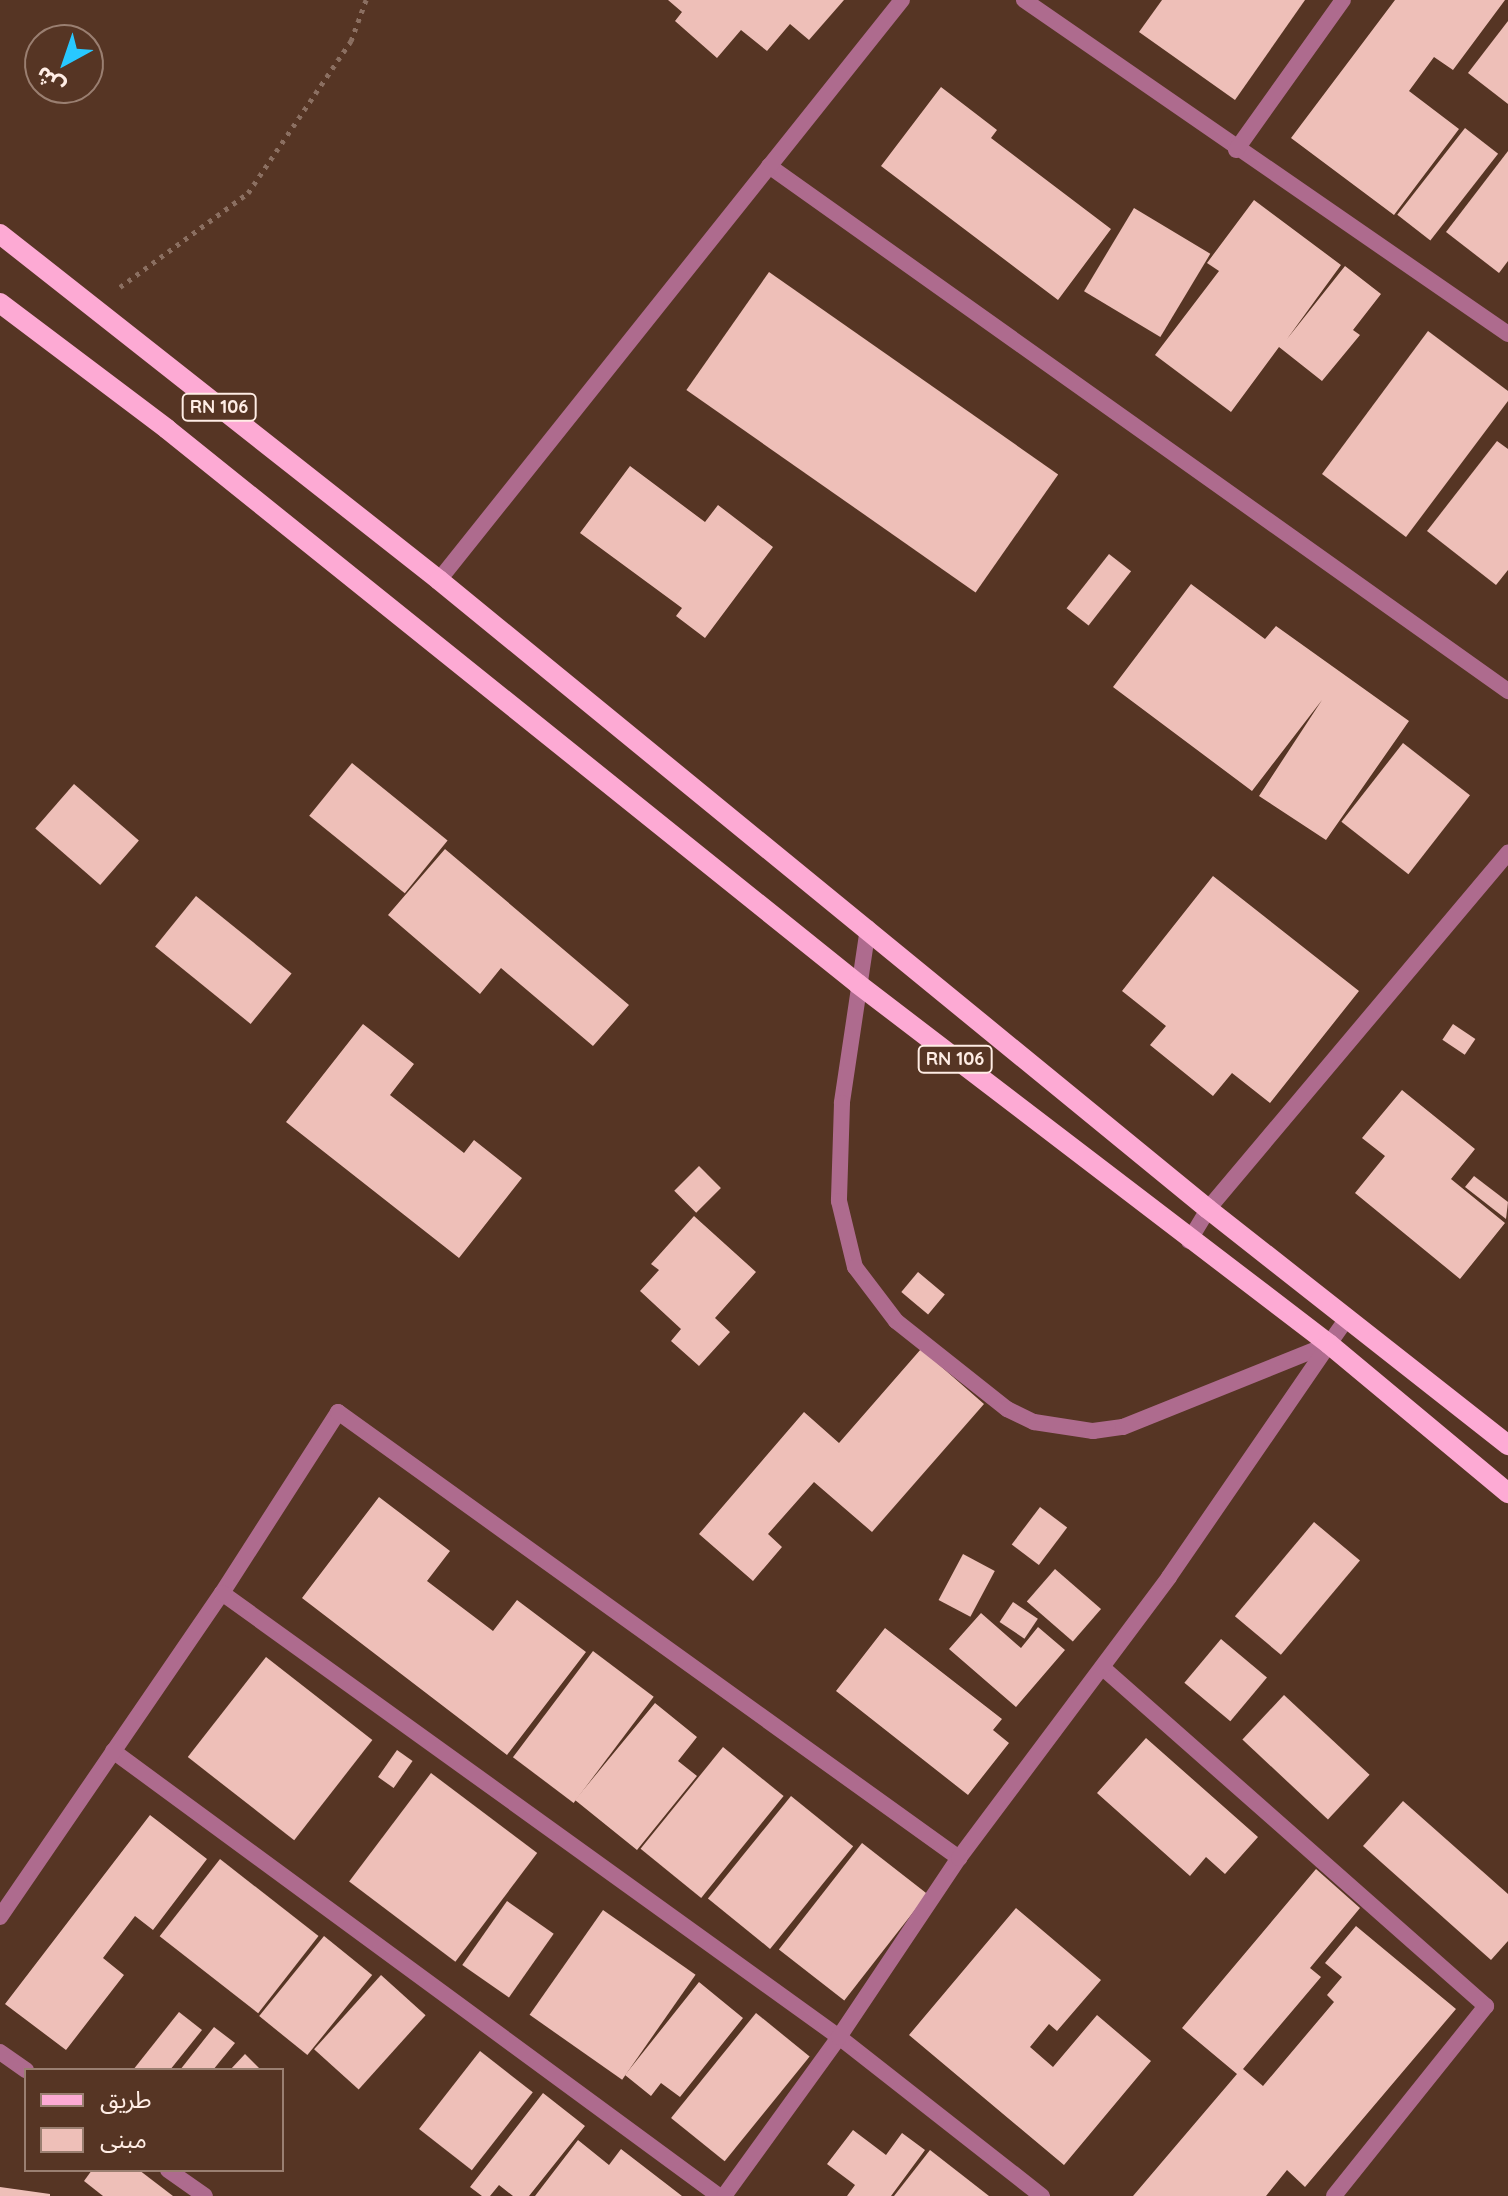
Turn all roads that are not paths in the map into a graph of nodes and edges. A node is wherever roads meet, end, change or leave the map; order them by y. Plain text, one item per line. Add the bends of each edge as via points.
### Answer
1 (902, 0) edge
2 (1024, 0) edge
3 (1343, 0) edge
4 (1236, 150) junction
5 (769, 166) junction
6 (0, 234) edge
7 (0, 303) edge
8 (1508, 334) edge
9 (439, 580) junction
10 (1508, 691) edge
11 (1508, 853) edge
12 (868, 928) junction
13 (858, 984) junction
14 (1208, 1209) junction
15 (1189, 1241) junction
16 (1348, 1317) junction
17 (1329, 1344) junction
18 (1508, 1445) edge
19 (1508, 1493) edge
20 (222, 1593) junction
21 (1103, 1668) junction
22 (113, 1751) junction
23 (959, 1858) junction
24 (0, 1917) edge
25 (839, 2037) junction
26 (0, 2052) edge
27 (24, 2069) edge
28 (171, 2172) edge
29 (205, 2196) edge
30 (722, 2196) edge
31 (1042, 2196) edge
32 (1334, 2196) edge

1 - 5 street
2 - 4 street
3 - 4 street
4 - 8 street
5 - 9 street
5 - 10 street
6 - 9 main road, RN 106
7 - 13 main road, RN 106 via 167,429
9 - 12 main road, RN 106
11 - 14 street
12 - 13 street
12 - 14 main road, RN 106
13 - 15 main road, RN 106
13 - 17 street via 841,1133 843,1235 855,1267 896,1321 1007,1409 1063,1429 1123,1427
14 - 15 street
14 - 16 main road, RN 106
15 - 17 main road, RN 106
16 - 17 street
16 - 18 main road, RN 106
17 - 19 main road, RN 106
17 - 21 street
20 - 22 street
20 - 23 street via 338,1412
20 - 25 street
21 - 23 street
21 - 32 street via 1486,2006
22 - 24 street
22 - 30 street
23 - 25 street
25 - 30 street
25 - 31 street
26 - 27 street
28 - 29 street

